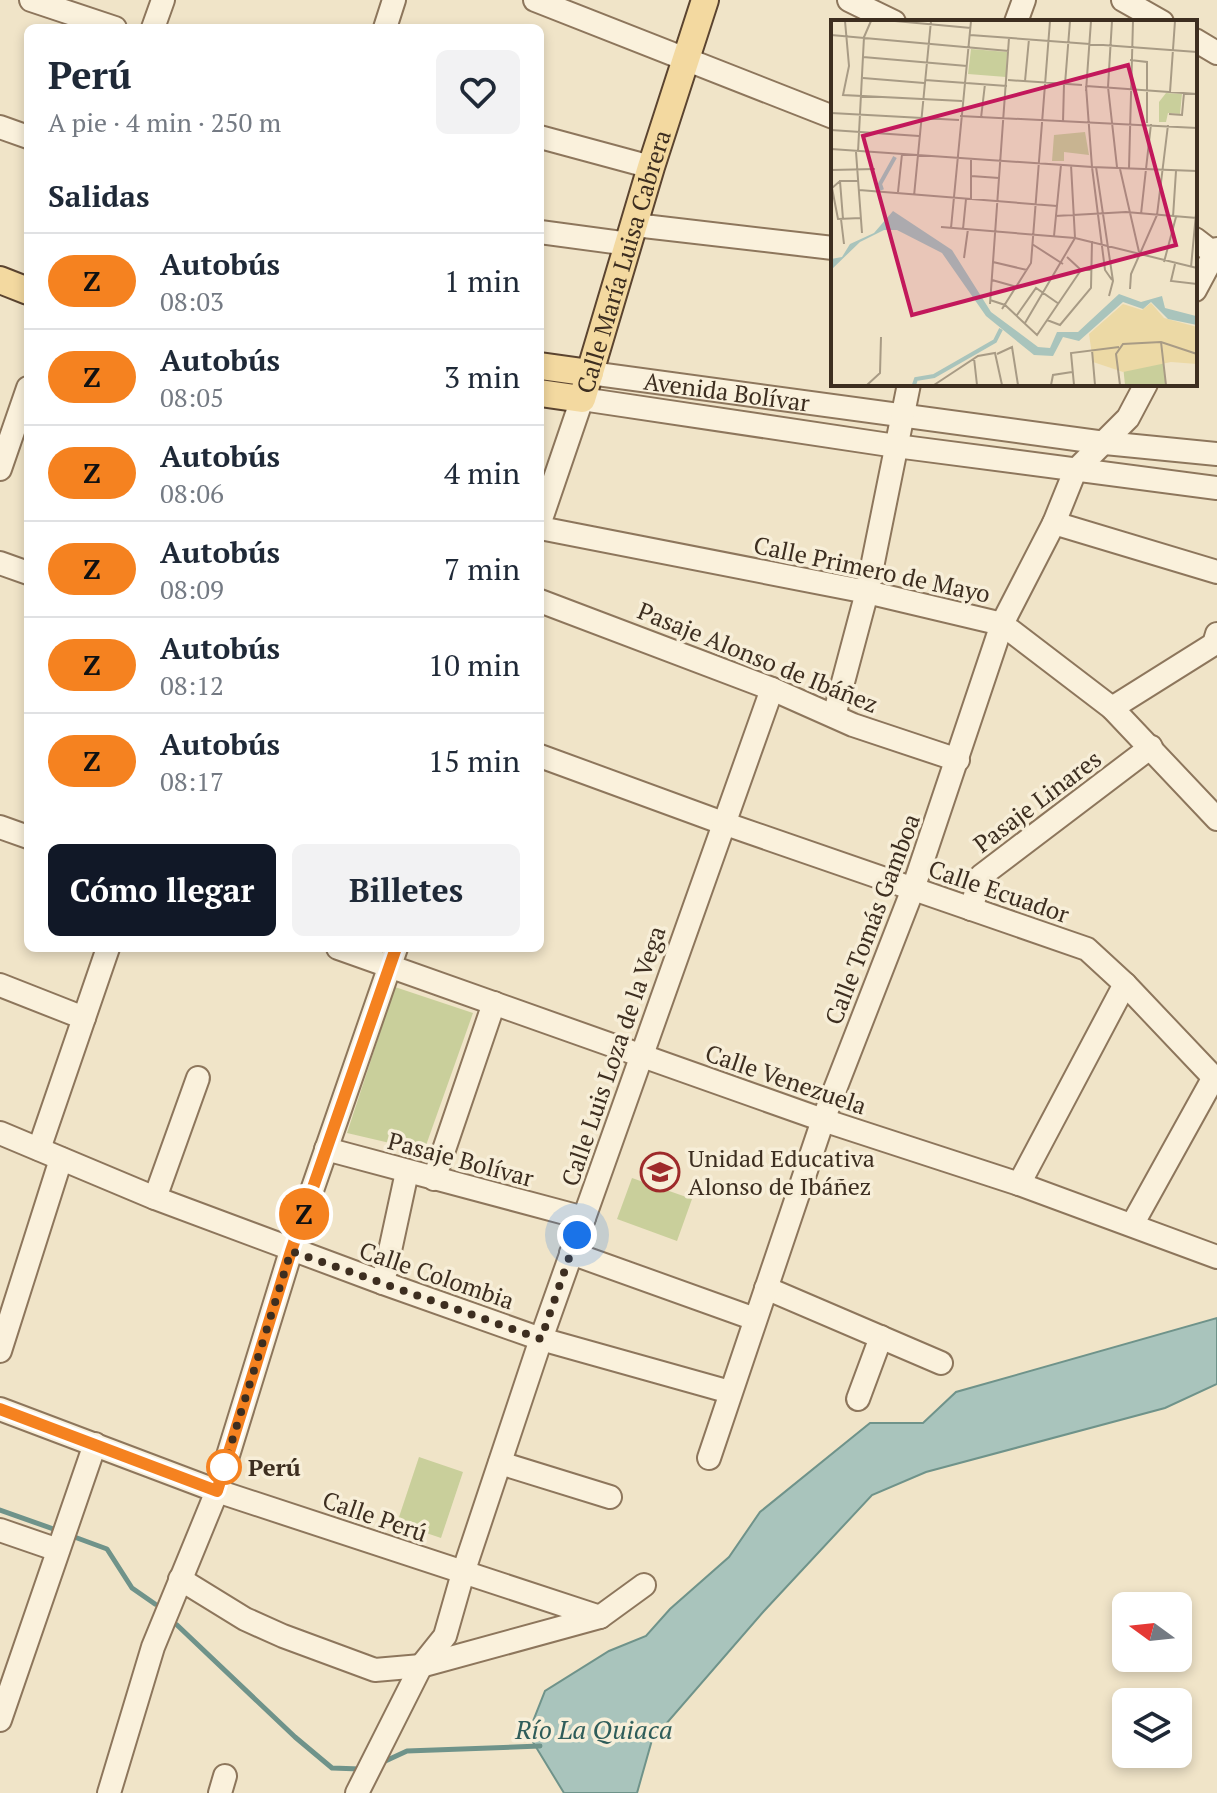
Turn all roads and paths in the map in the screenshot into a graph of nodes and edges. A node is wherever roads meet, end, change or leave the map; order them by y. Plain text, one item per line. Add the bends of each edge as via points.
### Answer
1 (31, 0) edge
2 (163, 0) edge
3 (394, 0) edge
4 (535, 0) edge
5 (705, 0) edge
6 (849, 0) edge
7 (1024, 0) edge
8 (1123, 0) edge
9 (890, 20) edge
10 (1017, 20) edge
11 (1158, 20) edge
12 (103, 24) edge
13 (154, 24) edge
14 (386, 24) edge
15 (1197, 41) edge
16 (1217, 53) edge
17 (686, 60) junction
18 (831, 116) edge
19 (0, 127) edge
20 (24, 136) edge
21 (544, 138) edge
22 (651, 167) junction
23 (544, 232) edge
24 (632, 234) junction
25 (831, 248) edge
26 (1207, 249) edge
27 (0, 280) edge
28 (1197, 283) edge
29 (24, 289) edge
30 (544, 367) edge
31 (590, 373) junction
32 (909, 386) edge
33 (1145, 386) edge
34 (544, 394) edge
35 (582, 399) junction
36 (24, 400) edge
37 (904, 414) junction
38 (13, 432) edge
39 (1105, 443) junction
40 (896, 446) junction
41 (1217, 454) edge
42 (0, 469) edge
43 (1075, 471) junction
44 (1217, 488) edge
45 (544, 510) edge
46 (1054, 523) junction
47 (544, 529) edge
48 (0, 563) edge
49 (24, 572) edge
50 (1217, 572) edge
51 (867, 592) junction
52 (544, 603) edge
53 (1002, 624) junction
54 (1216, 642) edge
55 (772, 689) junction
56 (1112, 708) junction
57 (834, 716) junction
58 (1151, 747) junction
59 (544, 757) edge
60 (958, 760) junction
61 (1217, 819) edge
62 (723, 823) junction
63 (0, 827) edge
64 (24, 836) edge
65 (913, 889) junction
66 (971, 909) junction
67 (107, 952) edge
68 (362, 952) edge
69 (393, 957) edge
70 (1125, 984) junction
71 (0, 985) edge
72 (494, 1003) junction
73 (84, 1018) junction
74 (641, 1055) junction
75 (198, 1078) dead end
76 (1215, 1079) edge
77 (823, 1120) junction
78 (0, 1133) edge
79 (39, 1149) junction
80 (326, 1149) junction
81 (61, 1159) junction
82 (407, 1172) junction
83 (434, 1179) junction
84 (1019, 1184) junction
85 (155, 1198) junction
86 (584, 1218) junction
87 (1132, 1225) junction
88 (291, 1251) junction
89 (571, 1253) junction
90 (1217, 1257) edge
91 (383, 1283) junction
92 (766, 1288) junction
93 (755, 1319) junction
94 (881, 1337) junction
95 (541, 1339) junction
96 (0, 1351) edge
97 (941, 1363) dead end
98 (730, 1392) junction
99 (858, 1399) dead end
100 (0, 1409) edge
101 (95, 1444) junction
102 (709, 1458) dead end
103 (500, 1463) junction
104 (217, 1491) junction
105 (610, 1497) dead end
106 (0, 1530) edge
107 (58, 1550) junction
108 (463, 1573) junction
109 (180, 1579) junction
110 (644, 1585) dead end
111 (600, 1617) junction
112 (421, 1666) junction
113 (0, 1720) edge
114 (361, 1792) edge
115 (109, 1793) edge

1 - 12 street
2 - 13 street
3 - 14 street
4 - 17 street
5 - 17 main road, Calle María Luisa Cabrera
6 - 9 street
7 - 10 street
8 - 11 street
15 - 16 street
17 - 18 street
17 - 22 main road, Calle María Luisa Cabrera
19 - 20 street
21 - 22 street
22 - 24 main road, Calle María Luisa Cabrera
23 - 24 street
24 - 25 street
24 - 31 main road, Calle María Luisa Cabrera
26 - 28 street
27 - 29 main road
30 - 31 main road, Avenida Bolívar
31 - 35 main road, Calle María Luisa Cabrera
31 - 37 street, Avenida Bolívar
32 - 37 street
33 - 39 street via 1128,418
34 - 35 main road, Avenida Bolívar
35 - 40 street, Avenida Bolívar
35 - 45 street, Calle María Luisa Cabrera
36 - 38 street
37 - 39 street, Avenida Bolívar
37 - 40 street
38 - 42 street
39 - 41 street, Avenida Bolívar
39 - 43 street
40 - 43 street, Avenida Bolívar
40 - 51 street
43 - 44 street, Avenida Bolívar
43 - 46 street, Calle Tomás Gamboa
46 - 50 street
46 - 53 street, Calle Tomás Gamboa
47 - 51 street, Calle Primero de Mayo
48 - 49 street
51 - 53 street, Calle Primero de Mayo
51 - 57 street
52 - 55 street, Pasaje Alonso de Ibáñez
53 - 56 street, Calle Primero de Mayo
53 - 60 street, Calle Tomás Gamboa
54 - 56 street
55 - 57 street, Pasaje Alonso de Ibáñez
55 - 62 street, Calle Luis Loza de la Vega
56 - 58 street, Calle Primero de Mayo
57 - 60 street, Pasaje Alonso de Ibáñez
58 - 61 street, Calle Primero de Mayo
58 - 66 street, Pasaje Linares via 981,876
59 - 62 street, Calle Ecuador
60 - 65 street, Calle Tomás Gamboa
62 - 65 street, Calle Ecuador
62 - 74 street, Calle Luis Loza de la Vega
63 - 64 street
65 - 66 street, Calle Ecuador
65 - 77 street, Calle Tomás Gamboa
66 - 70 street, Calle Ecuador via 1087,949
67 - 73 street
68 - 69 street, Calle Venezuela
69 - 72 street, Calle Venezuela
69 - 80 street
70 - 76 street, Calle Ecuador
70 - 84 street
71 - 73 street
72 - 74 street, Calle Venezuela
72 - 83 street
73 - 79 street
74 - 77 street, Calle Venezuela
74 - 86 street, Calle Luis Loza de la Vega
75 - 85 street
76 - 87 street
77 - 84 street, Calle Venezuela
77 - 92 street, Calle Tomás Gamboa
78 - 79 street, Calle Colombia
79 - 81 street, Calle Colombia
80 - 82 street, Pasaje Bolívar
80 - 88 street
81 - 85 street, Calle Colombia
81 - 96 street
82 - 83 street, Pasaje Bolívar
82 - 91 street
83 - 86 street, Pasaje Bolívar
84 - 87 street, Calle Venezuela
85 - 88 street, Calle Colombia
86 - 89 street, Calle Luis Loza de la Vega
87 - 90 street, Calle Venezuela
88 - 91 street, Calle Colombia
88 - 104 street
89 - 93 street
89 - 95 street, Calle Luis Loza de la Vega
91 - 95 street, Calle Colombia
92 - 93 street, Calle Tomás Gamboa
92 - 94 street
93 - 98 street, Calle Tomás Gamboa
94 - 97 street
94 - 99 street
95 - 98 street, Calle Colombia
95 - 103 street, Calle Luis Loza de la Vega
98 - 102 street, Calle Tomás Gamboa
100 - 101 street, Calle Perú
101 - 104 street, Calle Perú
101 - 107 street
103 - 105 street
103 - 108 street, Calle Luis Loza de la Vega
104 - 108 street, Calle Perú
104 - 109 street
106 - 107 street
107 - 113 street
108 - 111 street, Calle Perú
108 - 112 street, Calle Luis Loza de la Vega via 445,1636
109 - 112 street via 245,1619 375,1670
109 - 115 street via 153,1647
110 - 111 street
111 - 112 street
112 - 114 street, Calle Luis Loza de la Vega

